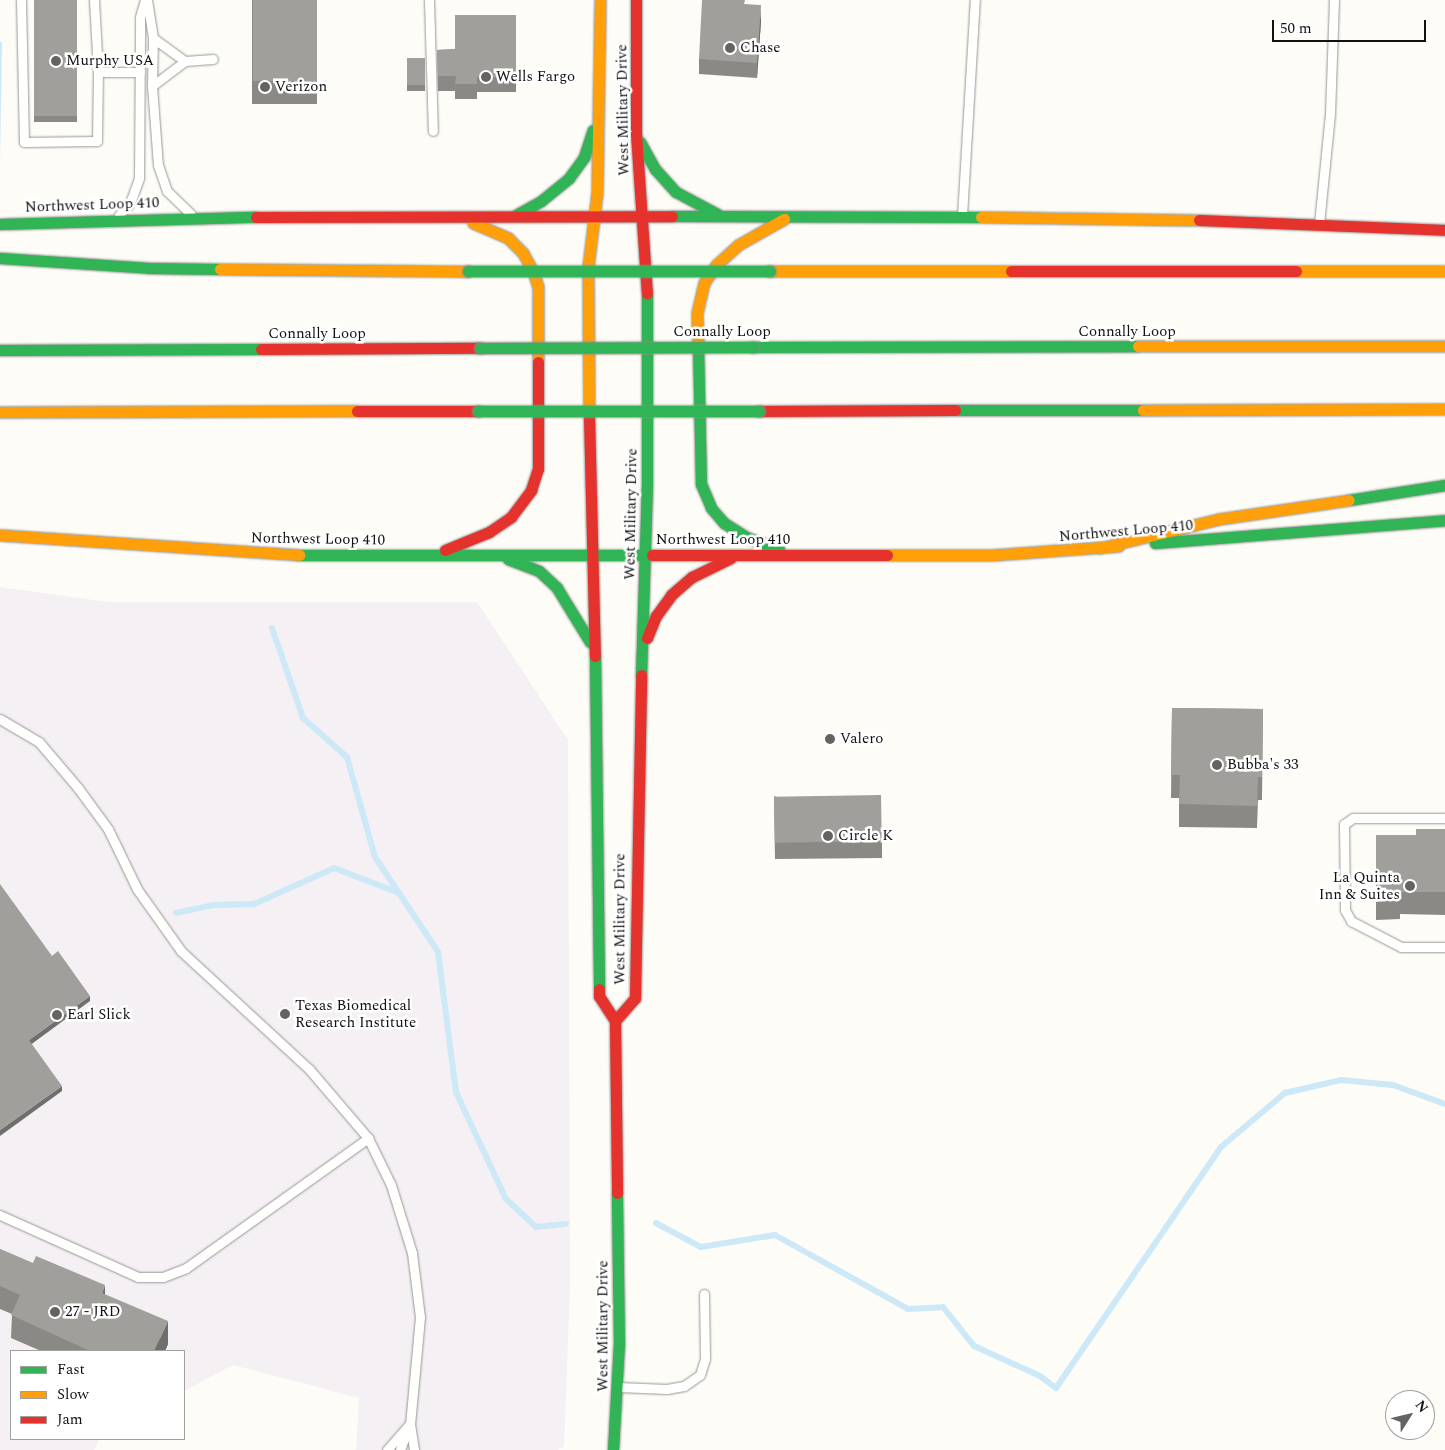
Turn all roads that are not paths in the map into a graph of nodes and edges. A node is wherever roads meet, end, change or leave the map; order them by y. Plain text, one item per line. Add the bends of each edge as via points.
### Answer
1 (21, 0) edge
2 (94, 0) edge
3 (146, 0) edge
4 (429, 0) edge
5 (600, 0) edge
6 (636, 0) edge
7 (975, 0) edge
8 (1334, 0) edge
9 (153, 38) junction
10 (213, 59) dead end
11 (185, 60) junction
12 (98, 72) junction
13 (140, 72) junction
14 (152, 86) junction
15 (598, 104) junction
16 (434, 131) dead end
17 (636, 132) junction
18 (195, 217) junction
19 (443, 217) junction
20 (511, 217) junction
21 (594, 217) junction
22 (642, 217) junction
23 (730, 217) junction
24 (962, 217) junction
25 (788, 218) junction
26 (115, 219) junction
27 (0, 224) edge
28 (1320, 224) junction
29 (1445, 230) edge
30 (0, 258) edge
31 (1445, 271) edge
32 (1445, 346) edge
33 (0, 350) edge
34 (1445, 409) edge
35 (0, 412) edge
36 (1445, 485) edge
37 (1445, 520) edge
38 (0, 535) edge
39 (1100, 548) junction
40 (591, 554) junction
41 (646, 554) junction
42 (497, 555) junction
43 (740, 555) junction
44 (797, 555) junction
45 (427, 556) junction
46 (593, 649) junction
47 (643, 662) junction
48 (0, 719) edge
49 (1445, 818) edge
50 (1445, 947) edge
51 (615, 1021) junction
52 (368, 1138) junction
53 (0, 1215) edge
54 (704, 1294) dead end
55 (618, 1387) junction
56 (410, 1424) junction
57 (387, 1450) edge
58 (400, 1450) edge
59 (414, 1450) edge
60 (614, 1450) edge

1 - 12 lane via 24,142 97,141
2 - 12 lane
3 - 9 lane
3 - 13 lane via 140,17
4 - 16 lane
5 - 15 main road, West Military Drive
6 - 17 main road, West Military Drive
7 - 24 lane
8 - 28 lane via 1330,114
9 - 11 lane
9 - 14 lane
10 - 11 lane
11 - 14 lane
12 - 13 lane
13 - 26 lane via 139,178 130,203
14 - 18 lane via 162,179 175,201
15 - 20 main road via 589,145 576,169 546,198
15 - 21 main road, West Military Drive
17 - 22 main road, West Military Drive
17 - 23 main road via 645,155 676,192 707,210
18 - 19 main road, Northwest Loop 410
18 - 26 main road, Northwest Loop 410
19 - 20 main road, Northwest Loop 410
19 - 45 main road via 499,231 523,253 534,274 538,287 539,455 531,490 511,517 490,532
20 - 21 main road, Northwest Loop 410
21 - 22 main road, Northwest Loop 410
21 - 40 main road, West Military Drive via 588,266
22 - 23 main road, Northwest Loop 410
22 - 41 main road, West Military Drive via 647,269
23 - 25 main road, Northwest Loop 410
24 - 25 main road, Northwest Loop 410
24 - 28 main road, Northwest Loop 410 via 1158,218
25 - 44 main road via 754,234 727,254 709,274 700,292 698,468 706,497 724,523 748,538
26 - 27 main road, Northwest Loop 410
28 - 29 main road, Northwest Loop 410
30 - 31 main road, bridge via 197,269
32 - 33 main road, Connally Loop, bridge
34 - 35 main road, bridge
36 - 39 main road via 1219,519
37 - 39 main road, Northwest Loop 410
38 - 45 main road, Northwest Loop 410 via 284,555
39 - 44 main road, Northwest Loop 410 via 992,555
40 - 41 main road, Northwest Loop 410
40 - 42 main road, Northwest Loop 410
40 - 46 main road, West Military Drive
41 - 43 main road, Northwest Loop 410
41 - 47 main road, West Military Drive
42 - 45 main road, Northwest Loop 410
42 - 46 main road via 530,566 552,584 580,621
43 - 44 main road, Northwest Loop 410
43 - 47 main road via 697,575 671,595 651,627
46 - 51 main road, West Military Drive via 597,710 599,996
47 - 51 main road, West Military Drive via 634,870 635,998
48 - 52 lane via 39,742 78,788 108,829 137,889 181,951 309,1069
49 - 50 lane via 1354,818 1344,824 1345,910 1351,921 1401,947
51 - 55 main road, West Military Drive
52 - 53 lane via 186,1268 163,1277 138,1277
52 - 56 lane via 391,1185 412,1253 420,1317
54 - 55 lane via 705,1359 700,1375 684,1386 667,1389
55 - 60 main road, West Military Drive
56 - 57 lane
56 - 58 lane
56 - 59 lane

